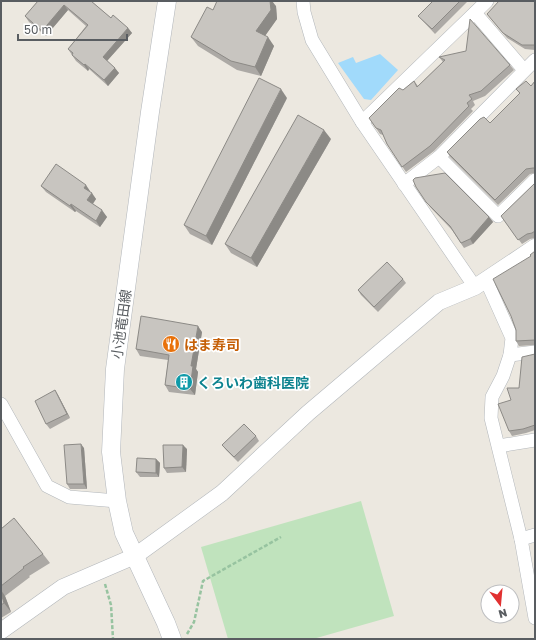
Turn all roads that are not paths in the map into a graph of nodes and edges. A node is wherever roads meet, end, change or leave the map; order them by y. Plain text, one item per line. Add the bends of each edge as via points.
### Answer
1 (167, 1) edge
2 (303, 1) edge
3 (487, 1) edge
4 (475, 13) junction
5 (535, 60) edge
6 (524, 70) junction
7 (362, 122) junction
8 (439, 156) junction
9 (535, 180) edge
10 (404, 184) junction
11 (535, 246) edge
12 (481, 284) junction
13 (535, 352) edge
14 (510, 355) junction
15 (1, 404) edge
16 (535, 440) edge
17 (499, 446) junction
18 (117, 501) junction
19 (535, 535) edge
20 (521, 539) junction
21 (135, 556) junction
22 (535, 618) edge
23 (1, 631) edge
24 (172, 639) edge

1 - 18 main road, 小池竜田線 via 115,369 111,452
2 - 7 street via 312,40
3 - 4 street
4 - 6 street
4 - 7 street
5 - 6 street
6 - 8 street
7 - 10 street
8 - 9 street via 498,216
8 - 10 street
10 - 12 street
11 - 12 street
12 - 14 street via 512,338
12 - 21 street via 439,302 308,413 222,493
13 - 14 street
14 - 17 street via 492,397 491,418
15 - 18 street via 46,486 69,497
16 - 17 street
17 - 20 street
18 - 21 main road, 小池竜田線 via 124,533
19 - 20 street
20 - 22 street
21 - 23 street via 63,587
21 - 24 main road, 小池竜田線

